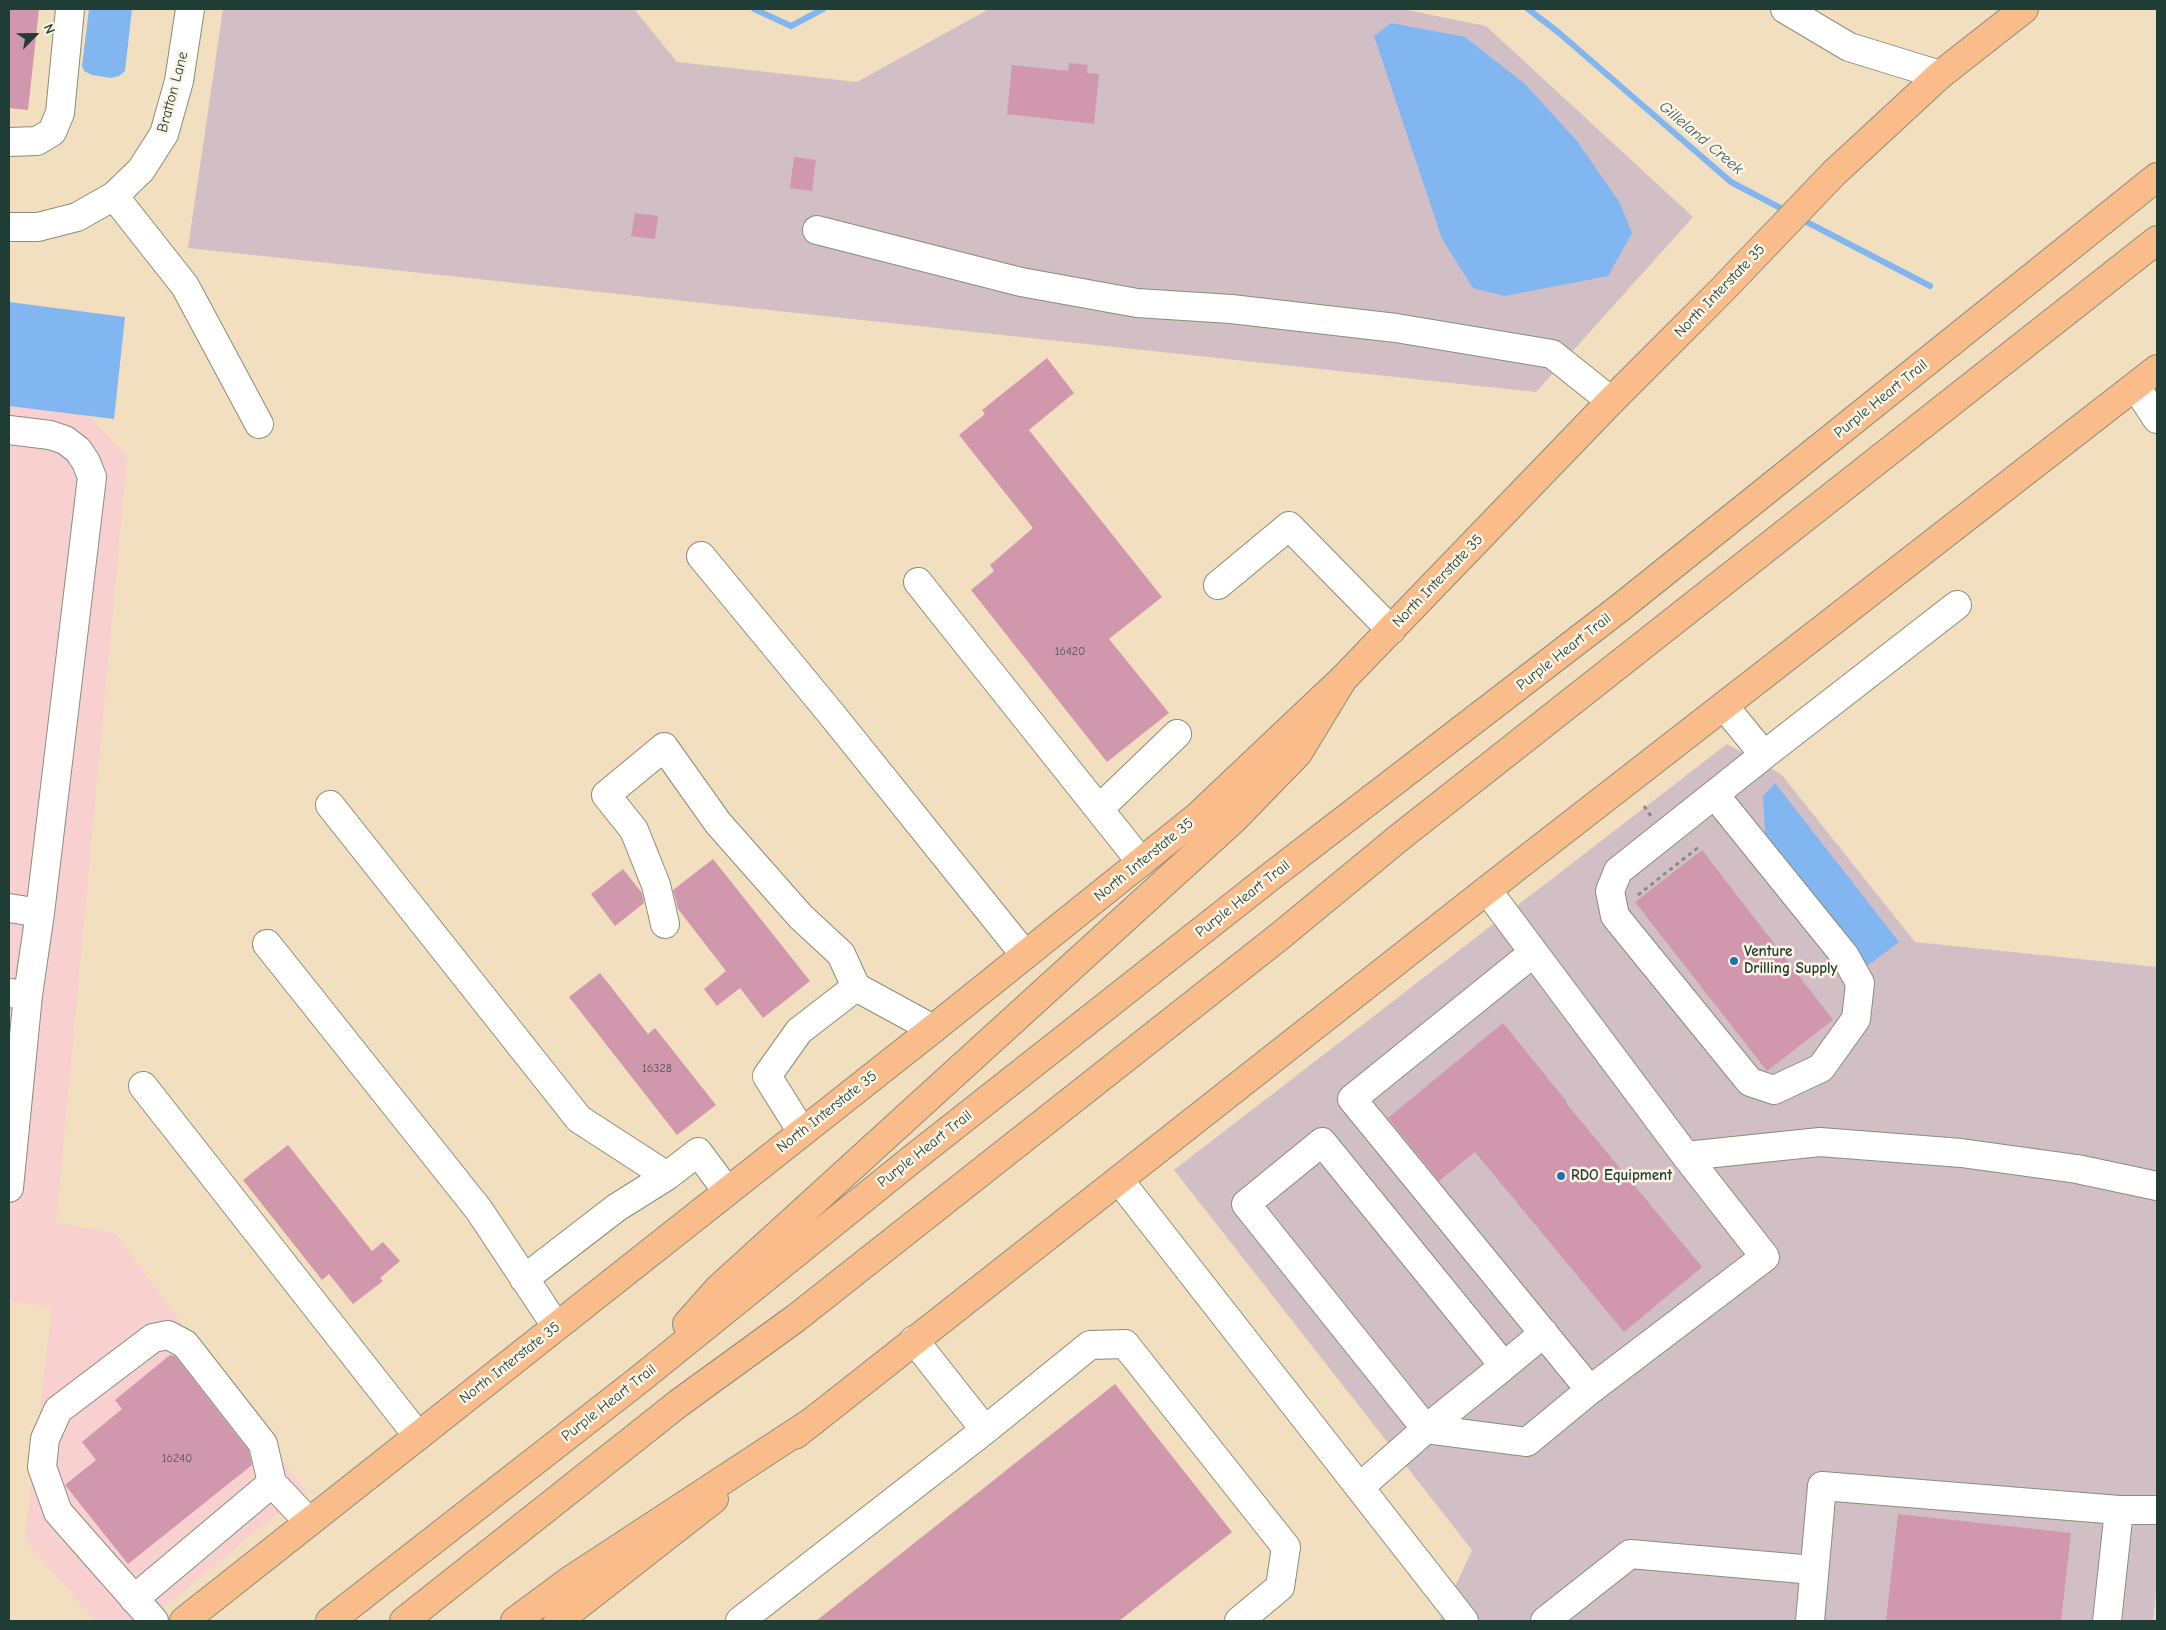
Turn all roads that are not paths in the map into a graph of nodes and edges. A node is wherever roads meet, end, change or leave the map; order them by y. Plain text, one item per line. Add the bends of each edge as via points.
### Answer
1 (70, 9) edge
2 (190, 9) edge
3 (1785, 9) edge
4 (2024, 9) edge
5 (1940, 75) junction
6 (9, 142) edge
7 (2157, 177) edge
8 (114, 196) junction
9 (9, 227) edge
10 (817, 230) dead end
11 (2157, 240) edge
12 (2157, 369) edge
13 (2136, 387) junction
14 (1611, 401) junction
15 (2157, 419) edge
16 (259, 424) dead end
17 (9, 430) edge
18 (701, 556) dead end
19 (918, 582) dead end
20 (1218, 585) dead end
21 (1957, 605) dead end
22 (1390, 630) junction
23 (1343, 679) junction
24 (1724, 706) junction
25 (1177, 734) dead end
26 (1764, 755) junction
27 (1714, 795) junction
28 (330, 805) dead end
29 (1099, 809) junction
30 (1141, 862) junction
31 (1488, 890) junction
32 (9, 908) edge
33 (40, 913) junction
34 (665, 924) dead end
35 (267, 944) dead end
36 (1533, 953) junction
37 (1025, 955) junction
38 (856, 987) junction
39 (19, 994) edge
40 (18, 1025) edge
41 (932, 1029) junction
42 (143, 1086) dead end
43 (802, 1132) junction
44 (1686, 1156) junction
45 (667, 1176) junction
46 (1119, 1180) junction
47 (2157, 1186) edge
48 (9, 1188) edge
49 (727, 1191) junction
50 (524, 1279) junction
51 (556, 1326) junction
52 (1544, 1333) junction
53 (914, 1340) junction
54 (1504, 1366) junction
55 (640, 1379) junction
56 (1590, 1390) junction
57 (813, 1421) junction
58 (1426, 1429) junction
59 (985, 1430) junction
60 (418, 1436) junction
61 (272, 1483) junction
62 (1360, 1487) junction
63 (2120, 1510) junction
64 (2157, 1510) edge
65 (309, 1522) junction
66 (1814, 1570) junction
67 (361, 1596) junction
68 (134, 1600) junction
69 (154, 1621) edge
70 (184, 1621) edge
71 (315, 1621) edge
72 (330, 1621) edge
73 (404, 1621) edge
74 (515, 1621) edge
75 (558, 1621) edge
76 (740, 1621) edge
77 (1238, 1621) edge
78 (1464, 1621) edge
79 (1545, 1621) edge
80 (1810, 1621) edge
81 (2107, 1621) edge

1 - 6 street via 60,113 52,132 37,141
2 - 8 street, Bratton Lane via 179,81 164,134 141,170
3 - 5 street via 1849,47
4 - 5 main road, North Interstate 35
5 - 14 main road, North Interstate 35 via 1834,173
7 - 55 main road, Purple Heart Trail via 1629,601 1217,919
8 - 9 street, Bratton Lane via 77,217 38,227
8 - 16 street via 185,286
10 - 14 street via 1021,282 1137,303 1231,309 1396,328 1552,354
11 - 73 main road via 796,1318 679,1403
12 - 13 main road
13 - 15 street
13 - 24 main road
14 - 22 main road, North Interstate 35
17 - 33 street via 65,440 78,450 92,477
18 - 37 street
19 - 29 street
20 - 22 street via 1289,526
21 - 26 street
22 - 23 main road, North Interstate 35
23 - 30 main road, North Interstate 35 via 1197,817
23 - 55 main road via 1298,753 1233,820 719,1288
24 - 26 street
24 - 31 main road
25 - 29 street
26 - 27 street
27 - 27 street via 1618,871 1610,891 1615,916 1750,1082 1774,1090 1821,1068 1856,1019 1860,983 1845,956
28 - 45 street via 579,1119
29 - 30 street
30 - 37 main road, North Interstate 35
31 - 36 street
31 - 46 main road
32 - 33 street
33 - 39 street
34 - 38 street via 656,885 634,830 606,796 664,747 725,830 801,916 841,954
35 - 50 street via 479,1210
36 - 44 street
36 - 52 street via 1352,1099
37 - 41 main road, North Interstate 35
38 - 41 street
38 - 43 street via 799,1031 767,1076
39 - 40 street
40 - 48 street
41 - 43 main road, North Interstate 35
42 - 60 street
43 - 49 main road, North Interstate 35
44 - 47 street via 1820,1142 1961,1153 2077,1169
44 - 56 street via 1765,1257
45 - 49 street via 698,1152
45 - 50 street via 616,1208
46 - 53 main road
46 - 62 street
49 - 51 main road, North Interstate 35
50 - 51 street
51 - 60 main road, North Interstate 35
52 - 54 street
52 - 56 street
53 - 57 main road
53 - 59 street
54 - 58 street
54 - 58 street via 1322,1142 1246,1204
55 - 67 main road, Purple Heart Trail
56 - 58 street via 1527,1442
57 - 74 main road via 569,1581
57 - 75 main road
58 - 62 street
59 - 76 street
59 - 77 street via 1090,1345 1125,1344 1286,1547 1280,1587
60 - 65 main road, North Interstate 35
61 - 65 street
61 - 68 street
61 - 68 street via 263,1444 185,1344 168,1336 153,1338 58,1410 44,1438 42,1466 58,1512
62 - 78 street
63 - 64 street
63 - 66 street via 1822,1486
63 - 81 street
65 - 70 main road, North Interstate 35
66 - 79 street via 1630,1554
66 - 80 street
67 - 71 main road
67 - 72 main road, Purple Heart Trail
68 - 69 street

